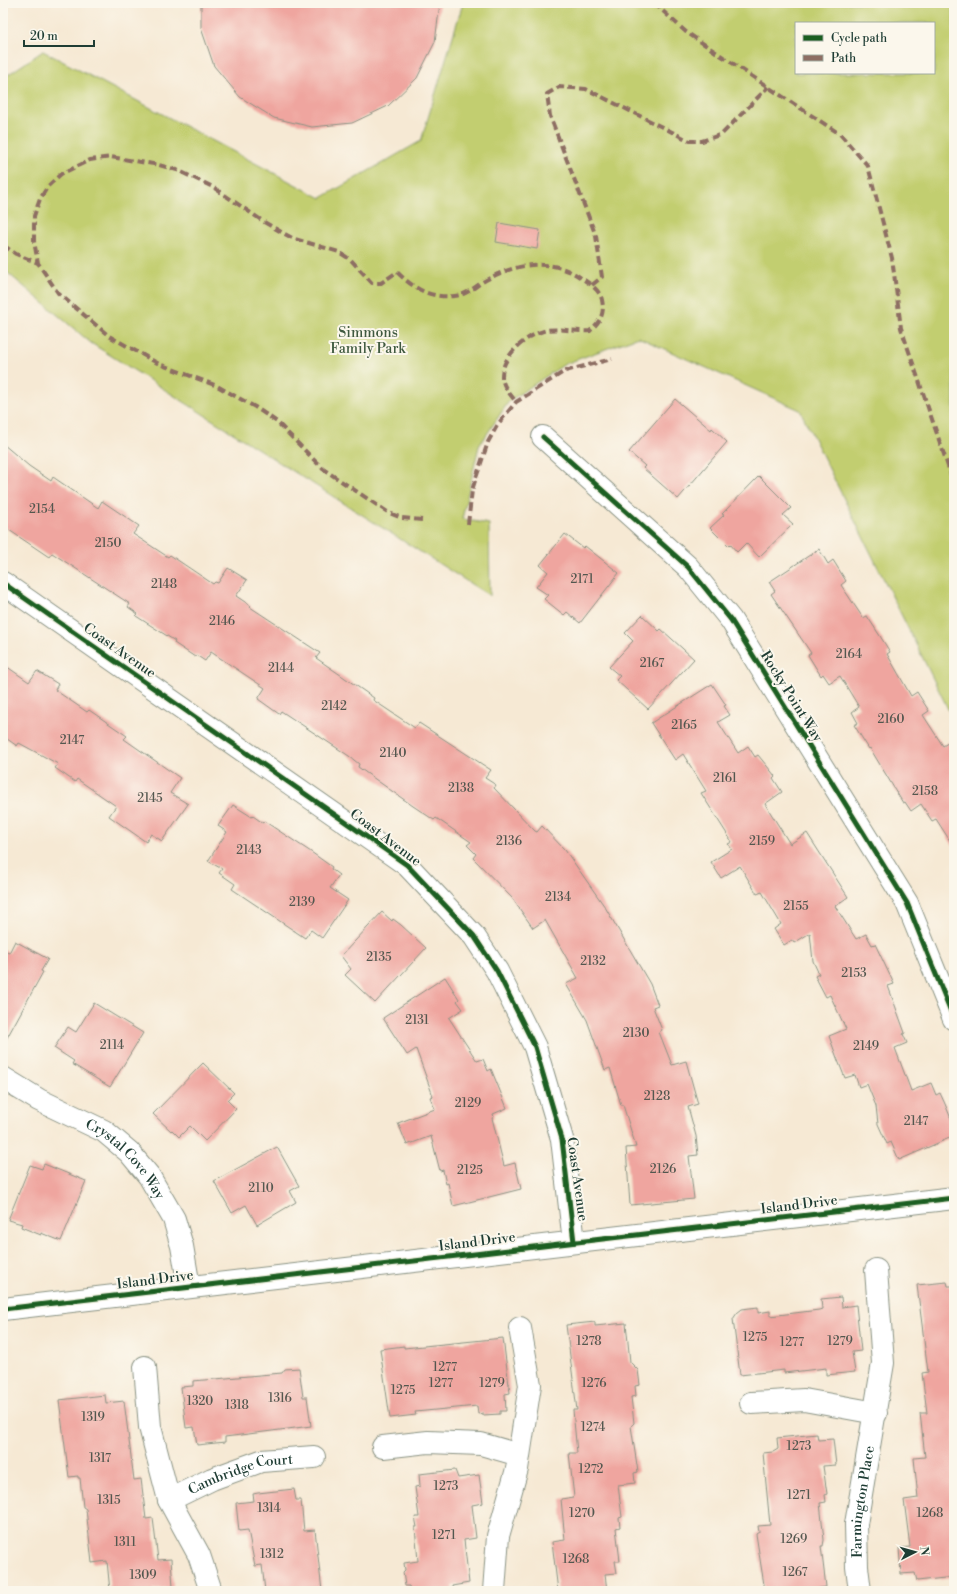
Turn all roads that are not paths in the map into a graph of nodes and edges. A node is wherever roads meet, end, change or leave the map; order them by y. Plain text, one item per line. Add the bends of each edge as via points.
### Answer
1 (543, 436) dead end
2 (3, 583) edge
3 (954, 1019) edge
4 (3, 1078) edge
5 (954, 1198) edge
6 (574, 1242) junction
7 (876, 1270) dead end
8 (189, 1287) junction
9 (3, 1309) edge
10 (520, 1328) dead end
11 (145, 1367) dead end
12 (751, 1403) dead end
13 (876, 1413) junction
14 (383, 1447) dead end
15 (519, 1455) junction
16 (314, 1456) dead end
17 (170, 1500) junction
18 (211, 1591) edge
19 (494, 1591) edge
20 (860, 1591) edge

1 - 3 street, Rocky Point Way via 688,566 731,620 907,903
2 - 6 street, Coast Avenue via 407,865 474,936 497,971 535,1047 562,1139
4 - 8 street, Crystal Cove Way via 39,1100 104,1130 129,1152 149,1176 174,1219
5 - 6 street, Island Drive
6 - 8 street, Island Drive
7 - 13 street, Farmington Place via 883,1362
8 - 9 street, Island Drive
10 - 15 street via 530,1386
11 - 17 street, Cambridge Court via 150,1427
12 - 13 street via 804,1400
13 - 20 street, Farmington Place via 856,1524
14 - 15 street via 428,1442 481,1444
15 - 19 street via 498,1536
16 - 17 street, Cambridge Court via 261,1461 212,1479
17 - 18 street, Cambridge Court via 199,1555

